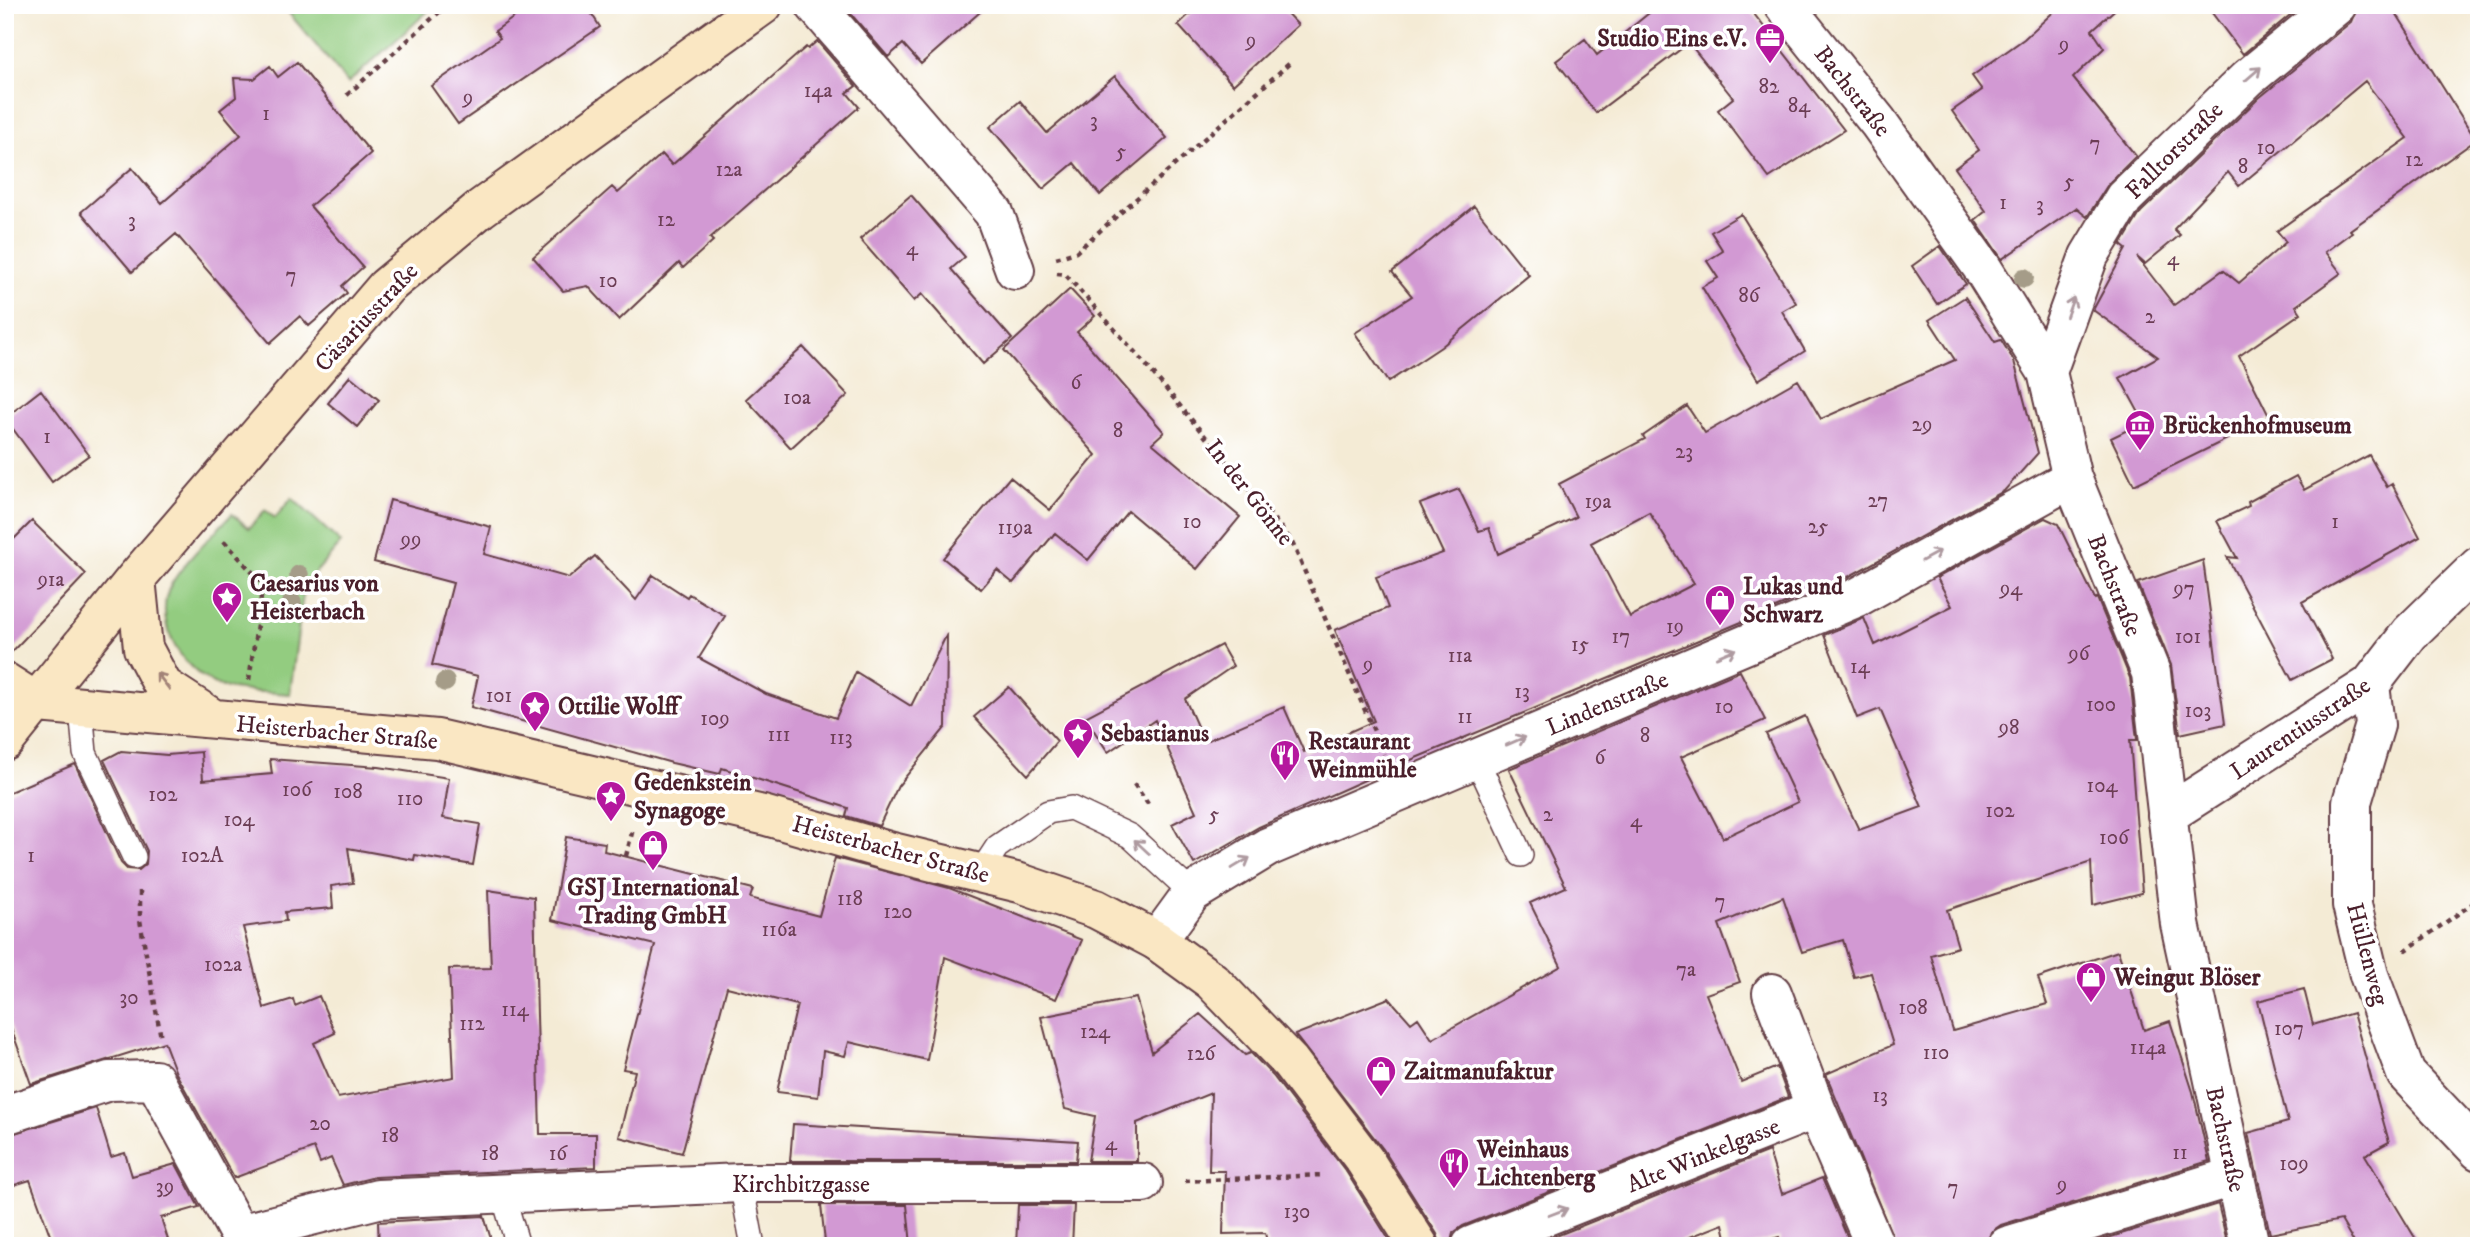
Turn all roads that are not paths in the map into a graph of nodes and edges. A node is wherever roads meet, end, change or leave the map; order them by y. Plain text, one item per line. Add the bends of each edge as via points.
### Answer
1 (763, 5) edge
2 (815, 5) edge
3 (1784, 5) edge
4 (2337, 5) edge
5 (1015, 270) road end
6 (2048, 372) junction
7 (2072, 478) junction
8 (2479, 566) edge
9 (136, 578) junction
10 (5, 682) edge
11 (2370, 685) junction
12 (38, 703) junction
13 (81, 708) junction
14 (230, 722) junction
15 (5, 741) edge
16 (1476, 758) junction
17 (2166, 815) junction
18 (1521, 855) dead end
19 (134, 857) road end
20 (980, 873) junction
21 (1192, 894) junction
22 (1157, 941) junction
23 (1772, 993) dead end
24 (1816, 1109) junction
25 (5, 1115) edge
26 (2479, 1151) edge
27 (2235, 1176) junction
28 (1143, 1183) road end
29 (741, 1184) junction
30 (503, 1195) junction
31 (241, 1240) edge
32 (518, 1246) edge
33 (753, 1246) edge
34 (1419, 1246) edge
35 (1471, 1246) edge
36 (1875, 1246) edge
37 (2007, 1246) edge
38 (2250, 1246) edge

1 - 9 main road, Cäsariusstraße via 480,209 386,287
2 - 5 street via 994,213
3 - 6 street, Bachstraße via 1878,122 1981,266
6 -> 4 street, Falltorstraße via 2089,256 2124,198 2248,78
6 - 7 street, Bachstraße
16 -> 7 street, Lindenstraße via 1858,597
7 - 17 street, Bachstraße via 2151,673
8 - 11 street, Laurentiusstraße via 2410,633
9 - 12 main road, Cäsariusstraße
14 -> 9 main road, Heisterbacher Straße via 163,686 143,648
10 - 12 main road, Heisterbacher Straße
11 - 17 street, Laurentiusstraße
11 - 26 street, Hüllenweg via 2375,725 2352,802 2352,905 2369,975 2406,1074
12 - 13 main road, Heisterbacher Straße
12 - 15 main road, Cäsariusstraße
13 - 14 main road, Heisterbacher Straße
13 - 19 lane via 85,753
14 - 20 main road, Heisterbacher Straße via 437,739 763,815
16 - 18 lane
21 -> 16 street, Lindenstraße via 1268,847
17 - 27 street, Bachstraße via 2180,924
21 -> 20 lane via 1130,836 1071,808 1048,812 997,847
20 - 22 main road, Heisterbacher Straße via 1096,909
21 - 22 street, Lindenstraße
22 - 34 main road, Heisterbacher Straße via 1212,981 1290,1062 1365,1161
23 - 24 street
35 -> 24 street, Alte Winkelgasse
24 - 36 street
25 - 31 street, Kirchbitzgasse via 109,1081 155,1080
27 - 37 street
27 - 38 street, Bachstraße
28 - 29 street, Kirchbitzgasse
29 - 30 street, Kirchbitzgasse
29 - 33 lane
30 - 31 street, Kirchbitzgasse via 378,1199
30 - 32 lane

